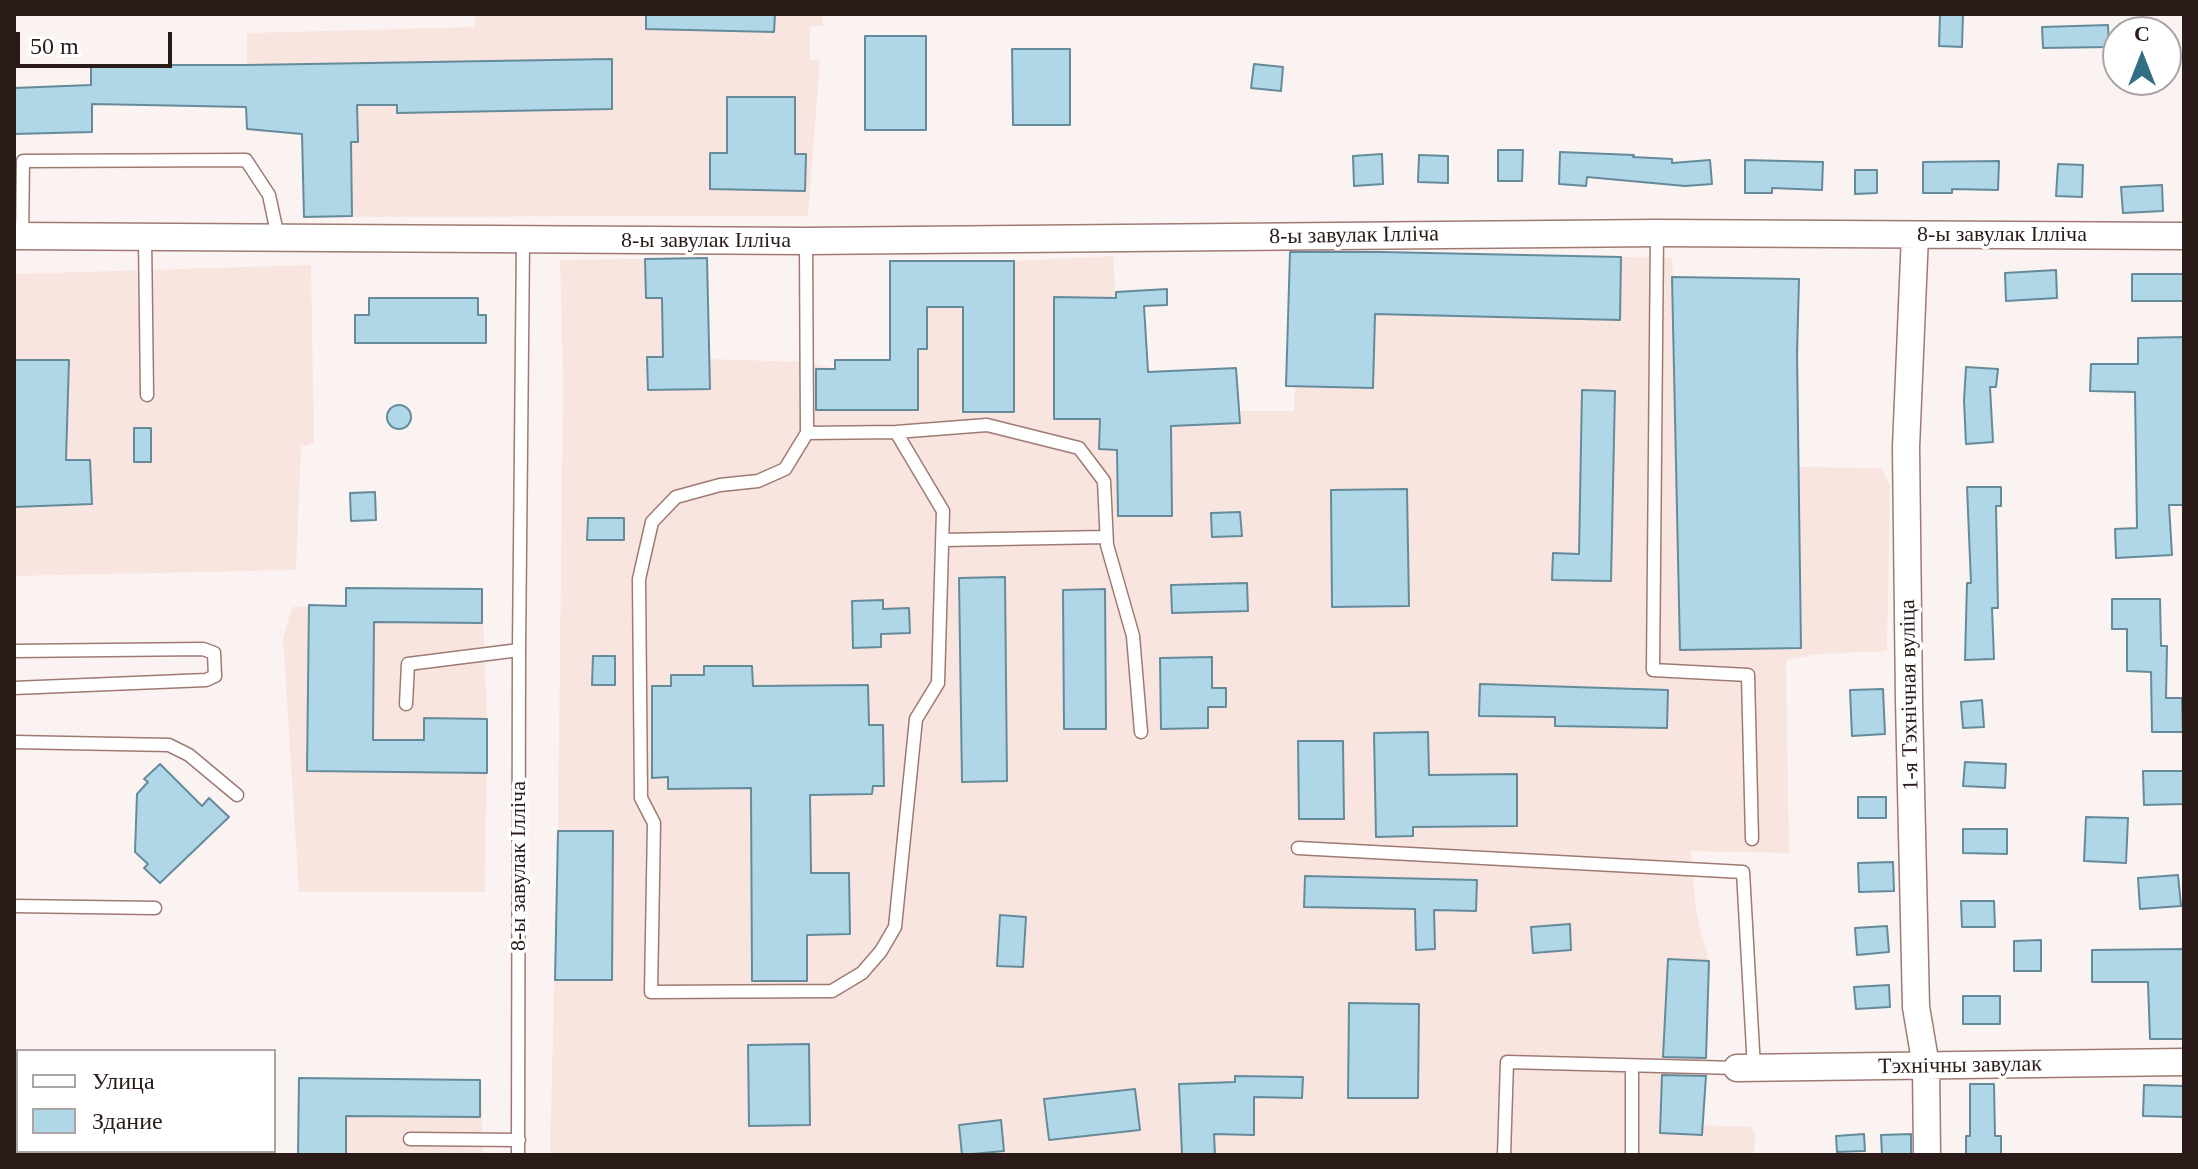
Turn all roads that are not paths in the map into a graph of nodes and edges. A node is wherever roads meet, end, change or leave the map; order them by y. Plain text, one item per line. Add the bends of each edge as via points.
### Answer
1 (1657, 233) junction
2 (1915, 235) junction
3 (18, 236) edge
4 (2184, 236) edge
5 (145, 237) junction
6 (278, 237) junction
7 (523, 241) junction
8 (806, 241) junction
9 (147, 395) dead end
10 (896, 432) junction
11 (807, 433) junction
12 (1106, 537) junction
13 (942, 540) junction
14 (519, 650) junction
15 (14, 651) edge
16 (14, 688) edge
17 (406, 704) dead end
18 (1141, 732) dead end
19 (14, 742) edge
20 (237, 795) dead end
21 (1752, 839) dead end
22 (1298, 848) dead end
23 (14, 906) edge
24 (155, 908) dead end
25 (2184, 1062) edge
26 (1926, 1066) junction
27 (1632, 1067) junction
28 (1745, 1068) junction
29 (410, 1139) dead end
30 (519, 1140) junction
31 (518, 1155) edge
32 (1504, 1155) edge
33 (1632, 1155) edge
34 (1927, 1155) edge

1 - 2 street, 8-ы завулак Ілліча
1 - 8 street, 8-ы завулак Ілліча
1 - 21 lane via 1653,670 1748,675
2 - 4 street, 8-ы завулак Ілліча
2 - 26 street, 1-я Тэхнічная вуліца via 1906,447 1909,701 1916,1007
3 - 5 street, 8-ы завулак Ілліча
3 - 6 lane via 23,161 246,160 269,195
5 - 6 street, 8-ы завулак Ілліча
5 - 9 lane
6 - 7 street, 8-ы завулак Ілліча
7 - 8 street, 8-ы завулак Ілліча
7 - 14 lane, 8-ы завулак Ілліча
8 - 11 lane
10 - 11 lane
10 - 12 lane via 987,425 1079,448 1104,481
10 - 13 lane via 943,511
11 - 13 lane via 785,469 758,481 676,497 652,522 639,579 641,798 654,823 651,992 832,991 862,973 881,951 895,927 916,719 938,683
12 - 13 lane
12 - 18 lane via 1133,636
14 - 17 lane via 408,664
14 - 30 lane, 8-ы завулак Ілліча
15 - 16 lane via 203,649 216,657 215,676 206,680
19 - 20 lane via 169,745
22 - 28 lane via 1743,872
23 - 24 lane
25 - 26 street, Тэхнічны завулак
26 - 28 street, Тэхнічны завулак
26 - 34 street, 1-я Тэхнічная вуліца
27 - 28 lane
27 - 32 lane via 1507,1062
27 - 33 lane
29 - 30 lane
30 - 31 lane, 8-ы завулак Ілліча

